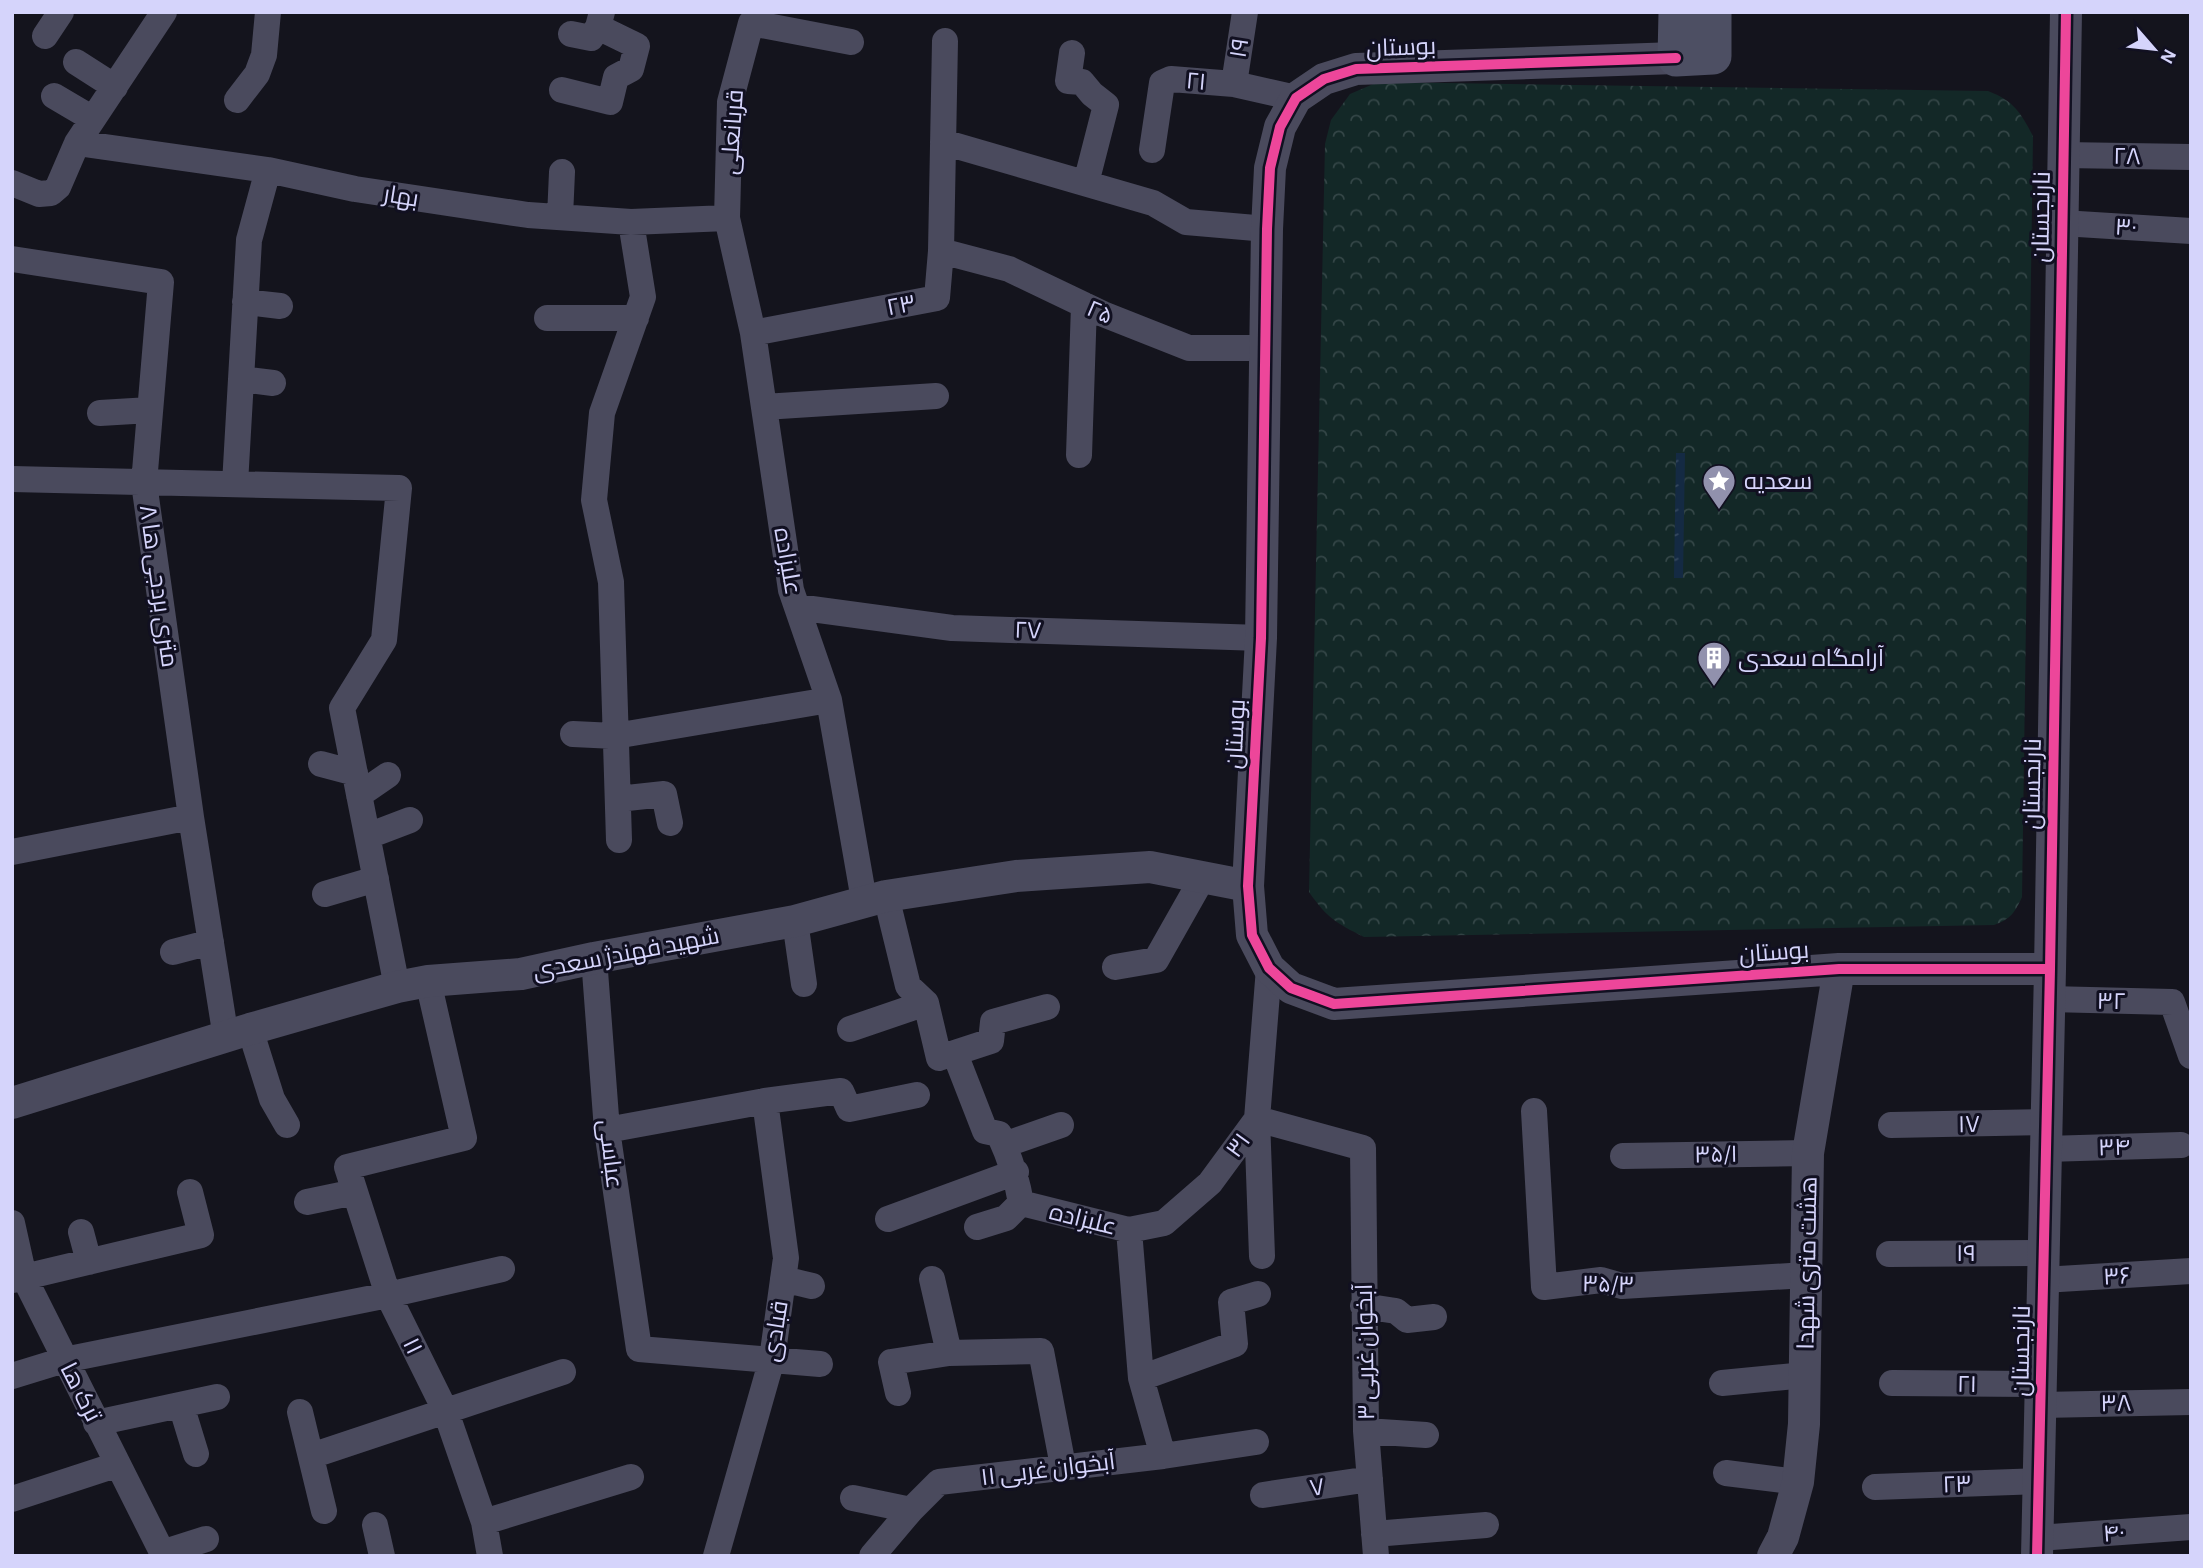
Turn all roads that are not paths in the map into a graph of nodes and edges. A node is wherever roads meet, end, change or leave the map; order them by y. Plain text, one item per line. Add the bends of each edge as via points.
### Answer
1 (61, 12) edge
2 (164, 12) edge
3 (268, 12) edge
4 (1245, 12) edge
5 (1677, 12) edge
6 (1713, 12) edge
7 (2066, 12) edge
8 (600, 20) edge
9 (571, 34) dead end
10 (45, 36) dead end
11 (851, 41) dead end
12 (944, 41) dead end
13 (1072, 53) dead end
14 (1676, 58) junction
15 (76, 61) dead end
16 (1234, 84) junction
17 (115, 86) junction
18 (562, 90) dead end
19 (54, 96) dead end
20 (1296, 97) junction
21 (237, 100) dead end
22 (93, 119) junction
23 (943, 142) junction
24 (77, 143) junction
25 (1152, 150) dead end
26 (2063, 155) junction
27 (2191, 157) edge
28 (268, 170) junction
29 (562, 172) dead end
30 (12, 183) edge
31 (1086, 183) junction
32 (560, 217) junction
33 (727, 218) junction
34 (631, 222) junction
35 (2062, 223) junction
36 (1267, 229) junction
37 (2191, 231) edge
38 (941, 251) junction
39 (12, 259) edge
40 (245, 302) junction
41 (1084, 305) junction
42 (280, 306) dead end
43 (547, 318) dead end
44 (636, 318) junction
45 (753, 333) junction
46 (1264, 348) junction
47 (241, 379) junction
48 (273, 383) dead end
49 (936, 396) dead end
50 (764, 407) junction
51 (150, 410) junction
52 (100, 413) dead end
53 (1079, 455) dead end
54 (12, 479) edge
55 (144, 483) junction
56 (235, 484) junction
57 (797, 607) junction
58 (1261, 638) junction
59 (828, 700) junction
60 (573, 734) dead end
61 (615, 736) junction
62 (321, 764) dead end
63 (388, 775) dead end
64 (357, 784) junction
65 (618, 799) junction
66 (191, 817) junction
67 (410, 820) dead end
68 (670, 823) dead end
69 (368, 836) junction
70 (619, 840) dead end
71 (12, 852) edge
72 (1203, 877) junction
73 (376, 879) junction
74 (1248, 886) junction
75 (325, 894) dead end
76 (875, 898) junction
77 (795, 921) junction
78 (211, 942) junction
79 (173, 952) dead end
80 (594, 957) junction
81 (1115, 967) dead end
82 (1269, 968) junction
83 (1839, 969) junction
84 (428, 981) junction
85 (804, 984) dead end
86 (2050, 984) junction
87 (397, 987) junction
88 (926, 1003) junction
89 (1047, 1007) dead end
90 (850, 1029) dead end
91 (238, 1033) junction
92 (947, 1056) junction
93 (2191, 1056) edge
94 (917, 1095) dead end
95 (765, 1101) junction
96 (12, 1103) edge
97 (1534, 1111) dead end
98 (1257, 1119) junction
99 (287, 1125) dead end
100 (1061, 1125) dead end
101 (1891, 1125) dead end
102 (607, 1130) junction
103 (2046, 1136) junction
104 (1004, 1145) junction
105 (2181, 1145) dead end
106 (1363, 1148) joint
107 (1808, 1153) junction
108 (1623, 1156) dead end
109 (1016, 1171) junction
110 (351, 1179) junction
111 (190, 1192) dead end
112 (307, 1202) dead end
113 (1021, 1203) junction
114 (888, 1219) dead end
115 (12, 1223) edge
116 (977, 1227) dead end
117 (1129, 1230) junction
118 (81, 1233) dead end
119 (1889, 1254) dead end
120 (1262, 1256) dead end
121 (89, 1262) junction
122 (2043, 1266) junction
123 (502, 1269) dead end
124 (2191, 1271) edge
125 (1806, 1275) junction
126 (18, 1278) edge
127 (783, 1279) junction
128 (932, 1279) dead end
129 (811, 1286) dead end
130 (1258, 1294) dead end
131 (388, 1295) junction
132 (1363, 1306) junction
133 (1434, 1317) dead end
134 (949, 1353) junction
135 (772, 1359) junction
136 (64, 1360) junction
137 (820, 1364) dead end
138 (563, 1372) dead end
139 (1805, 1374) junction
140 (12, 1376) edge
141 (1141, 1378) junction
142 (1721, 1383) dead end
143 (1892, 1383) dead end
144 (898, 1393) dead end
145 (2041, 1394) junction
146 (217, 1397) dead end
147 (2191, 1402) edge
148 (181, 1405) junction
149 (300, 1412) dead end
150 (446, 1412) junction
151 (96, 1423) junction
152 (1366, 1431) junction
153 (1426, 1435) dead end
154 (1256, 1442) dead end
155 (196, 1454) dead end
156 (311, 1456) junction
157 (1163, 1456) junction
158 (116, 1465) junction
159 (1063, 1466) junction
160 (1726, 1473) dead end
161 (631, 1477) dead end
162 (1370, 1479) junction
163 (2039, 1481) junction
164 (1798, 1482) junction
165 (1875, 1487) dead end
166 (1263, 1495) dead end
167 (853, 1498) dead end
168 (12, 1499) edge
169 (911, 1510) junction
170 (324, 1511) dead end
171 (484, 1522) junction
172 (375, 1525) dead end
173 (1486, 1525) dead end
174 (2191, 1527) edge
175 (206, 1539) dead end
176 (1375, 1545) edge
177 (2038, 1547) edge
178 (163, 1554) edge
179 (488, 1555) edge
180 (382, 1556) edge
181 (716, 1556) edge
182 (872, 1556) edge
183 (1773, 1556) edge

1 - 10 street
2 - 17 street
3 - 21 street via 264,55 257,74
4 - 16 street, ۱۹
5 - 14 main road
6 - 14 main road via 1713,56
7 - 26 street, نارنجستان
8 - 9 street via 591,38
8 - 18 street via 637,46 631,69 616,78 610,102
11 - 33 street, قربانعلی via 751,23 730,102
12 - 23 street, ۲۳
13 - 31 street via 1068,81 1082,82 1106,104
14 - 20 street, بوستان via 1356,69 1324,79
15 - 17 street
16 - 20 street, ۲۱
16 - 25 street, ۲۱ via 1171,79 1162,83
17 - 22 street
19 - 22 street
20 - 36 street, بوستان via 1280,127 1270,168
22 - 24 street
23 - 31 street
23 - 38 street, ۲۳
24 - 28 street, بهار
24 - 30 street via 51,193 39,194
26 - 27 street, ۲۸
26 - 35 street, نارنجستان
28 - 32 street, بهار via 355,189
28 - 40 street via 249,240
29 - 32 street
31 - 36 street via 1153,203 1186,222
32 - 34 street, بهار
33 - 34 street, بهار
33 - 45 street, علیزاده
34 - 44 street via 643,297
35 - 37 street, ۳۰
35 - 86 street, نارنجستان
36 - 46 street, بوستان
38 - 41 street, ۲۵ via 1009,269
38 - 45 street, ۲۳ via 937,298
39 - 51 street, ۸ متری بردجی ها via 161,282
40 - 42 street
40 - 47 street
41 - 46 street, ۲۵ via 1189,348
41 - 53 street
43 - 44 street
44 - 61 street via 602,413 594,500 611,582
45 - 50 street, علیزاده
46 - 58 street, بوستان
47 - 48 street
47 - 56 street
49 - 50 street
50 - 57 street, علیزاده
51 - 52 street
51 - 55 street, ۸ متری بردجی ها
54 - 55 street
55 - 56 street
55 - 66 street, ۸ متری بردجی ها
56 - 64 street via 399,488 384,640 342,708
57 - 58 street, ۲۷ via 952,628
57 - 59 street, علیزاده
58 - 74 street, بوستان
59 - 61 street
59 - 76 street, علیزاده
60 - 61 street
61 - 65 street
62 - 64 street
63 - 64 street
64 - 69 street
65 - 68 street via 664,794
65 - 70 street
66 - 71 street
66 - 78 street, ۸ متری بردجی ها
67 - 69 street
69 - 73 street
72 - 74 street, شهید فهندژ سعدی
72 - 76 street, شهید فهندژ سعدی via 1150,867 1016,876
72 - 81 street via 1156,960
73 - 75 street
73 - 87 street
74 - 82 street, بوستان via 1252,935
76 - 77 street, شهید فهندژ سعدی
76 - 88 street, علیزاده via 908,986
77 - 80 street, شهید فهندژ سعدی
77 - 85 street
78 - 79 street
78 - 91 street, ۸ متری بردجی ها
80 - 84 street, شهید فهندژ سعدی via 521,974
80 - 102 street, عباسی
82 - 83 street, بوستان via 1291,988 1334,1004
82 - 98 street
83 - 86 street, بوستان
83 - 107 street, هشت متری شهدا
84 - 87 street, شهید فهندژ سعدی
84 - 110 street via 464,1138
86 - 93 street, ۳۲ via 2172,1002
86 - 103 street, نارنجستان
87 - 91 street, شهید فهندژ سعدی
88 - 90 street
88 - 92 street, علیزاده
89 - 92 street via 993,1022 991,1041
91 - 96 street, شهید فهندژ سعدی
91 - 99 street, ۸ متری بردجی ها
92 - 104 street, علیزاده via 985,1131 999,1135
94 - 95 street via 849,1109 841,1091
95 - 102 street
95 - 127 street, قبادی via 786,1258
97 - 125 street, ۳۵/۳ via 1544,1287 1601,1280 1622,1286
98 - 106 street, ۳۱
98 - 117 street, ۳۱ via 1210,1183 1164,1223
98 - 120 street
100 - 104 street
101 - 103 street, ۱۷
102 - 135 street, عباسی via 639,1349
103 - 105 street, ۳۴
103 - 122 street, نارنجستان
104 - 109 street, علیزاده
106 - 132 street, آبخوان غربی ۳
107 - 108 street, ۳۵/۱
107 - 125 street, هشت متری شهدا
109 - 113 street, علیزاده
109 - 114 street
110 - 112 street
110 - 131 street, ۱۱
111 - 121 street via 201,1235
113 - 116 street via 1006,1218
113 - 117 street, علیزاده
115 - 126 street, ترک ها
117 - 141 street, علیزاده
118 - 121 street
119 - 122 street, ۱۹
121 - 126 street
122 - 124 street, ۳۶
122 - 145 street, نارنجستان
123 - 131 street
125 - 139 street, هشت متری شهدا
126 - 136 street, ترک ها
127 - 129 street
127 - 135 street, قبادی
128 - 134 street
130 - 141 street via 1231,1302 1235,1345
131 - 136 street
131 - 150 street, ۱۱
132 - 133 street via 1396,1311 1407,1320
132 - 152 street, آبخوان غربی ۳
134 - 144 street via 891,1362
134 - 159 street via 1041,1351
135 - 137 street
135 - 181 street, قبادی
136 - 140 street
136 - 151 street, ترک ها
138 - 150 street
139 - 142 street
139 - 164 street, هشت متری شهدا
141 - 157 street, علیزاده
143 - 145 street, ۲۱
145 - 147 street, ۳۸
145 - 163 street, نارنجستان
146 - 148 street
148 - 151 street
148 - 155 street
149 - 156 street
150 - 156 street
150 - 171 street, ۱۱
151 - 158 street, ترک ها
152 - 153 street
152 - 162 street, آبخوان غربی ۳
154 - 157 street, آبخوان غربی ۱۱
156 - 170 street
157 - 159 street, آبخوان غربی ۱۱
158 - 168 street
158 - 178 street, ترک ها
159 - 169 street, آبخوان غربی ۱۱ via 939,1482
160 - 164 street
161 - 171 street
162 - 166 street, ۷
162 - 176 street, آبخوان غربی ۳
163 - 165 street, ۲۳
163 - 177 street, نارنجستان
164 - 183 street, هشت متری شهدا
167 - 169 street
169 - 182 street, آبخوان غربی ۱۱
171 - 179 street, ۱۱
172 - 180 street
173 - 176 street
174 - 177 street, ۴۰
175 - 178 street

